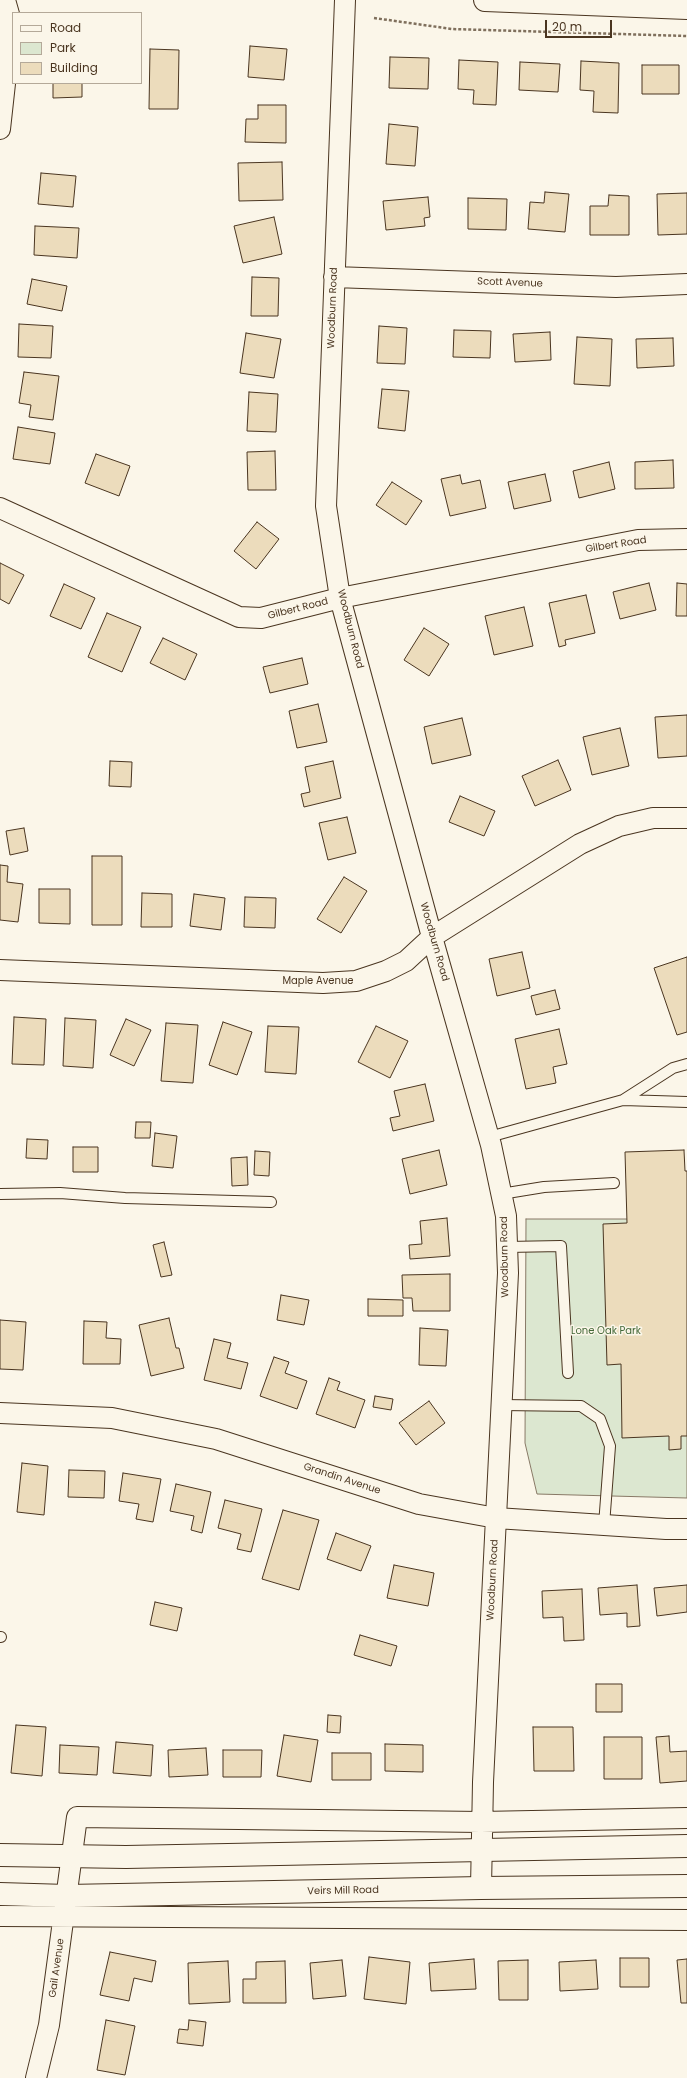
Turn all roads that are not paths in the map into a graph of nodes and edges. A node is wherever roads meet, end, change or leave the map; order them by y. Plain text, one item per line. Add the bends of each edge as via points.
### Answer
1 (5, 0) edge
2 (345, 0) edge
3 (485, 0) edge
4 (687, 8) edge
5 (0, 129) edge
6 (334, 277) junction
7 (687, 284) edge
8 (0, 508) edge
9 (687, 539) edge
10 (340, 598) junction
11 (687, 818) edge
12 (432, 937) junction
13 (0, 970) edge
14 (687, 1064) edge
15 (623, 1100) junction
16 (687, 1102) edge
17 (489, 1138) junction
18 (614, 1183) dead end
19 (0, 1194) edge
20 (501, 1194) junction
21 (270, 1202) dead end
22 (507, 1247) junction
23 (568, 1373) dead end
24 (501, 1405) junction
25 (0, 1413) edge
26 (496, 1518) junction
27 (604, 1525) junction
28 (687, 1529) edge
29 (687, 1818) edge
30 (481, 1822) junction
31 (687, 1846) edge
32 (481, 1850) junction
33 (0, 1855) edge
34 (70, 1857) junction
35 (687, 1886) edge
36 (481, 1888) junction
37 (0, 1894) edge
38 (67, 1896) junction
39 (0, 1916) edge
40 (64, 1918) junction
41 (687, 1920) edge
42 (36, 2078) edge

1 - 5 street via 9,14 10,38
2 - 6 street, Woodburn Road
3 - 4 main road
6 - 7 street, Scott Avenue via 616,287
6 - 10 street, Woodburn Road via 326,506
8 - 10 street, Gilbert Road via 239,617 261,618
9 - 10 street, Gilbert Road via 638,540
10 - 12 street, Woodburn Road
11 - 12 street, Maple Avenue via 653,818 618,826 580,844
12 - 13 street, Maple Avenue via 406,961 356,981 323,983
12 - 17 street, Woodburn Road
14 - 15 lane via 673,1068
15 - 16 lane
15 - 17 lane
17 - 20 street, Woodburn Road
18 - 20 lane via 544,1187
19 - 21 lane via 60,1193 125,1198
20 - 22 street, Woodburn Road via 506,1216
22 - 23 lane via 561,1246
22 - 24 street, Woodburn Road
24 - 26 street, Woodburn Road
24 - 27 lane via 581,1406 600,1419 610,1446
25 - 26 street, Grandin Avenue via 112,1418 216,1439 418,1504
26 - 27 street, Grandin Avenue
26 - 30 street, Woodburn Road
27 - 28 street, Grandin Avenue
29 - 30 street
30 - 32 street, Woodburn Road
30 - 34 street via 77,1817
31 - 32 main road
32 - 34 main road
32 - 36 street, Woodburn Road
33 - 34 main road
34 - 38 street, Gail Avenue
35 - 36 main road, Veirs Mill Road
36 - 38 main road, Veirs Mill Road
37 - 38 main road, Veirs Mill Road
38 - 40 street, Gail Avenue
39 - 40 street
40 - 41 street
40 - 42 street, Gail Avenue via 49,2024

